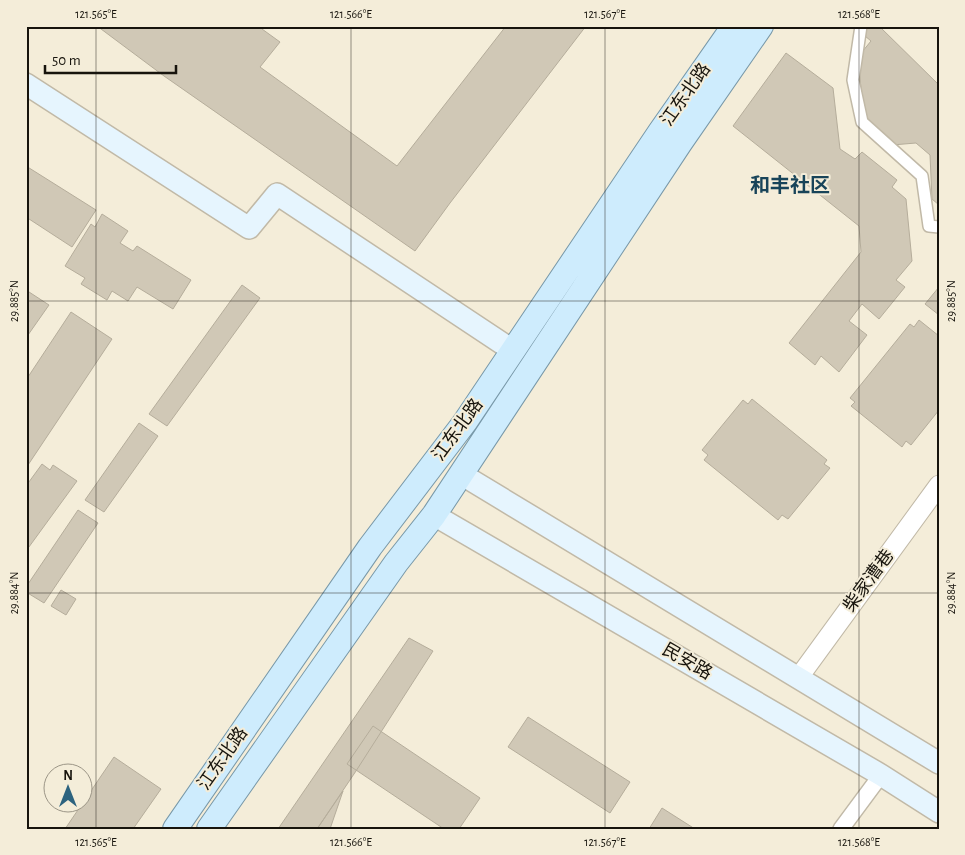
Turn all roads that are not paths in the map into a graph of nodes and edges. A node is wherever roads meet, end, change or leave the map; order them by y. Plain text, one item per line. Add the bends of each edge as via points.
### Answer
1 (734, 26) edge
2 (761, 26) edge
3 (861, 26) edge
4 (26, 84) edge
5 (939, 227) edge
6 (512, 350) junction
7 (461, 474) junction
8 (939, 486) edge
9 (434, 515) junction
10 (799, 678) junction
11 (939, 763) edge
12 (882, 776) junction
13 (939, 812) edge
14 (175, 829) edge
15 (209, 829) edge
16 (841, 829) edge

1 - 6 main road, 江东北路
2 - 7 main road, 江东北路
3 - 5 street via 853,80 862,122 922,176 929,226
4 - 6 main road via 249,228 277,194
6 - 14 main road, 江东北路 via 465,422 370,547
7 - 9 main road, 江东北路
7 - 10 main road
8 - 10 street, 柴家漕巷
9 - 12 main road, 民安路
9 - 15 main road, 江东北路 via 396,563
10 - 11 main road
12 - 13 main road, 民安路
12 - 16 street

